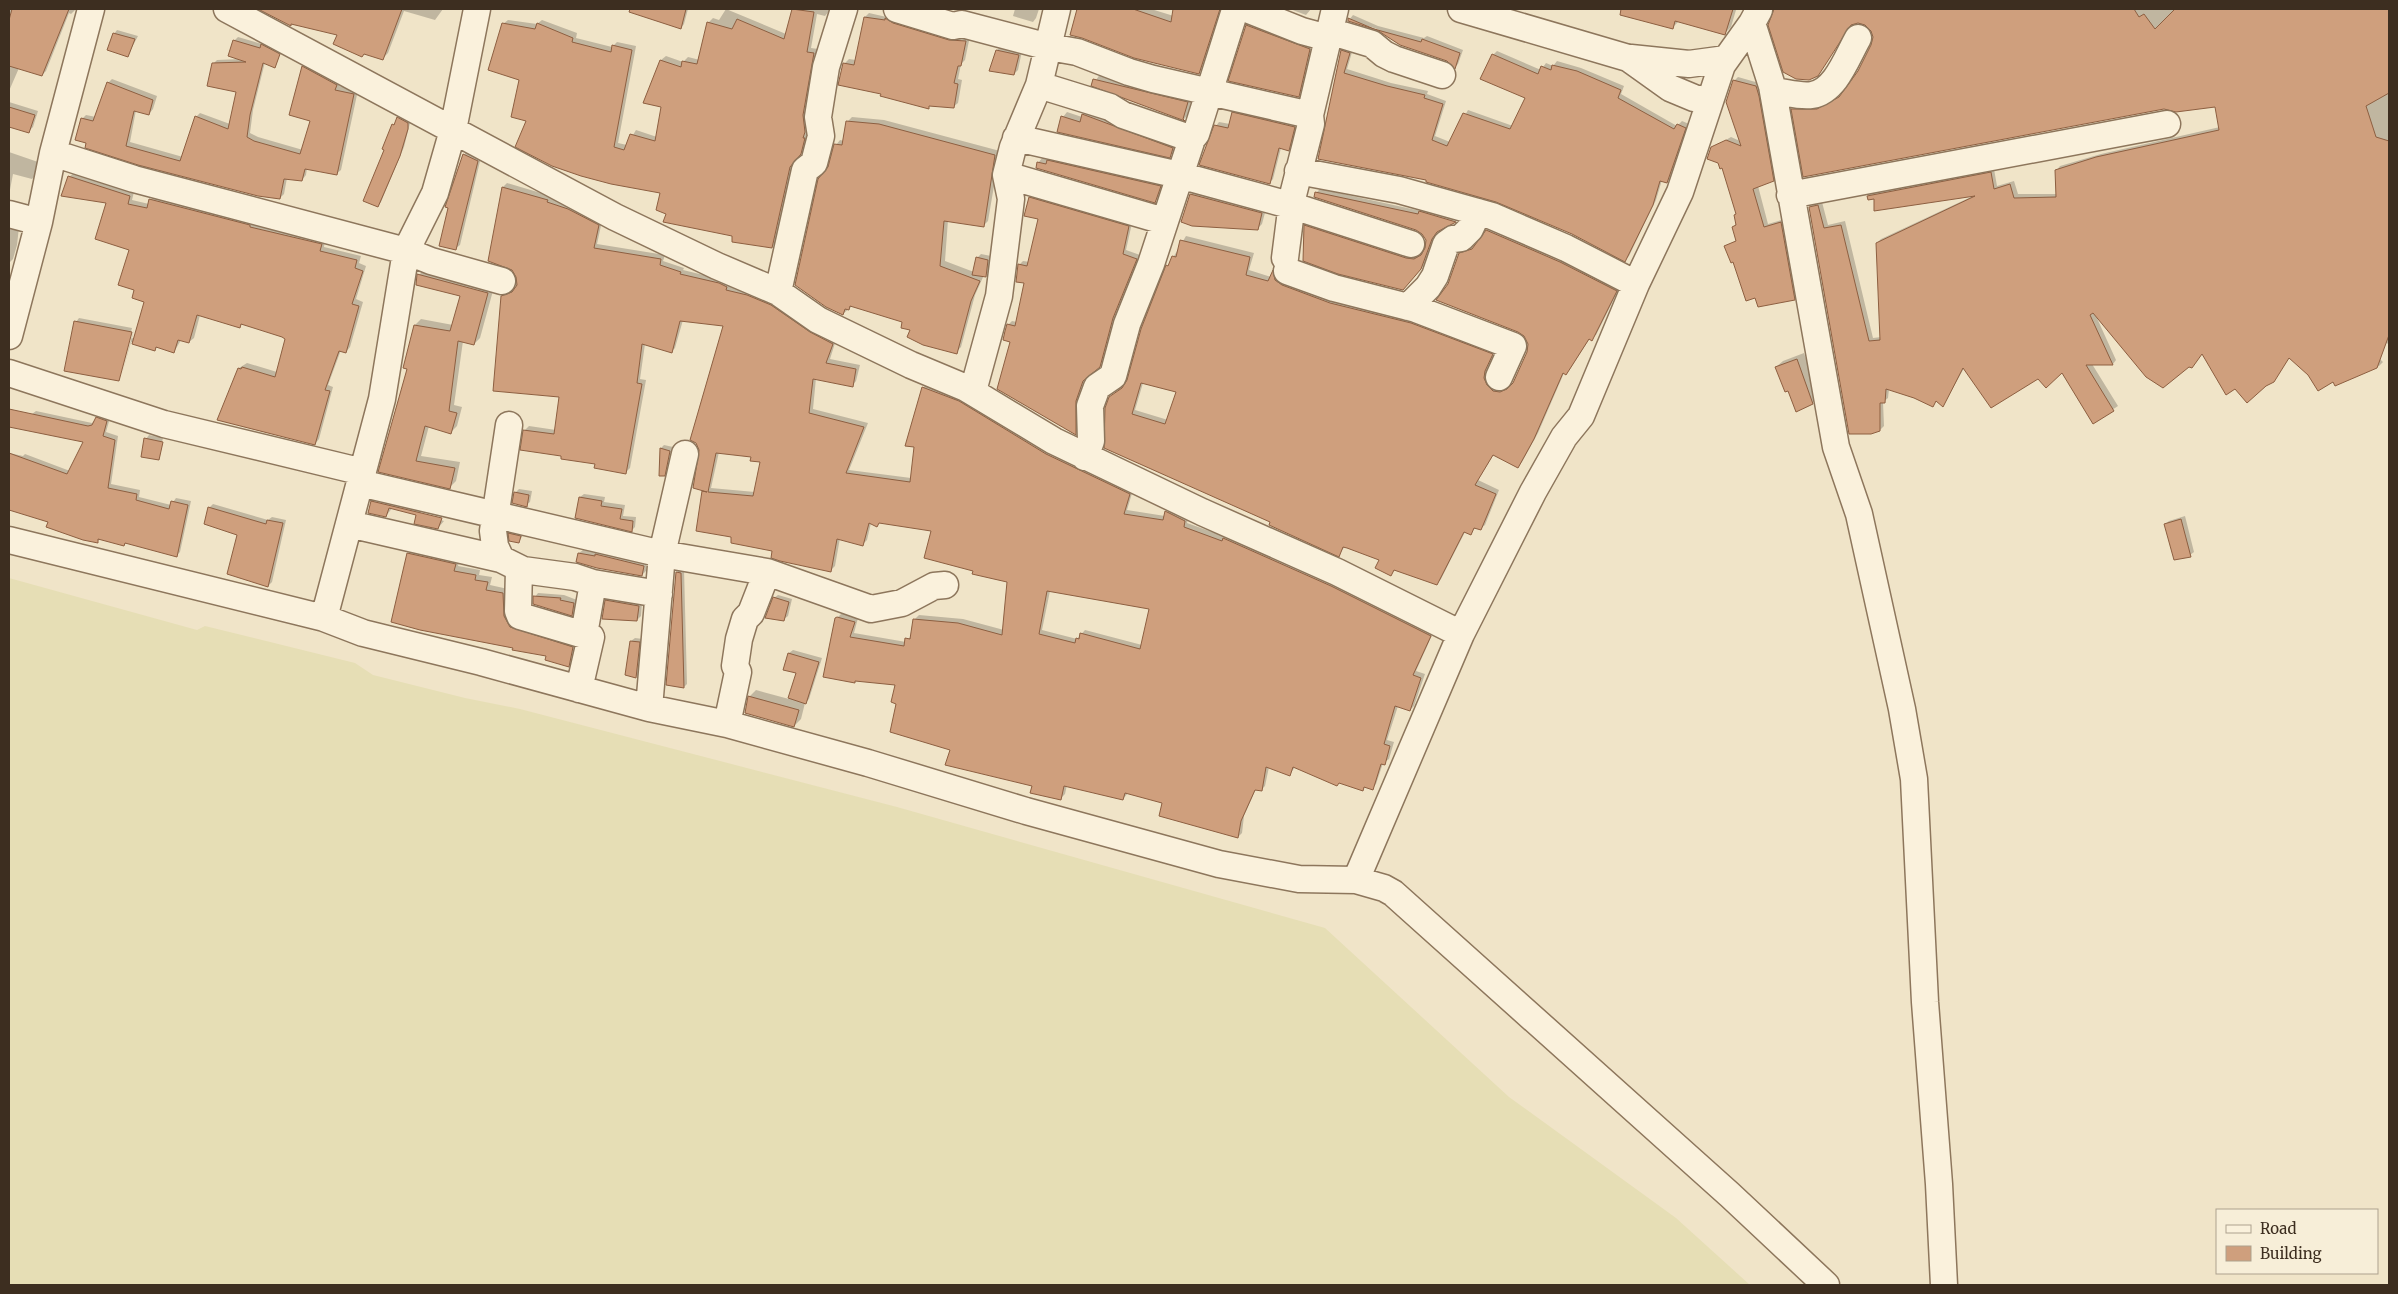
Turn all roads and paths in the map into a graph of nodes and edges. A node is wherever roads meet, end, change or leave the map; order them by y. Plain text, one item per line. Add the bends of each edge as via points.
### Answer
1 (91, 9) edge
2 (227, 9) edge
3 (477, 9) edge
4 (844, 9) edge
5 (897, 9) edge
6 (1057, 9) edge
7 (1460, 9) edge
8 (1241, 10) edge
9 (1757, 13) edge
10 (1330, 26) edge
11 (1858, 38) dead end
12 (1049, 47) junction
13 (1628, 58) junction
14 (1726, 58) junction
15 (1442, 75) dead end
16 (1039, 84) junction
17 (1773, 91) junction
18 (1209, 93) junction
19 (1710, 100) junction
20 (1310, 115) junction
21 (2167, 124) dead end
22 (453, 130) junction
23 (1016, 138) junction
24 (1192, 139) junction
25 (54, 153) junction
26 (1298, 171) junction
27 (1006, 175) junction
28 (1179, 175) junction
29 (1790, 195) junction
30 (1293, 206) junction
31 (1478, 212) junction
32 (9, 214) edge
33 (1164, 221) junction
34 (39, 222) junction
35 (1411, 244) dead end
36 (406, 251) junction
37 (502, 281) dead end
38 (1636, 284) junction
39 (778, 292) junction
40 (1408, 307) junction
41 (9, 336) edge
42 (9, 373) edge
43 (1499, 377) dead end
44 (973, 391) junction
45 (509, 425) dead end
46 (684, 454) dead end
47 (1086, 456) junction
48 (361, 478) junction
49 (494, 515) junction
50 (349, 524) junction
51 (9, 540) edge
52 (662, 554) junction
53 (510, 564) junction
54 (767, 572) junction
55 (593, 583) junction
56 (945, 586) dead end
57 (659, 594) junction
58 (324, 618) junction
59 (579, 633) junction
60 (1461, 634) junction
61 (579, 689) junction
62 (649, 708) junction
63 (727, 724) junction
64 (1356, 880) junction
65 (1826, 1285) edge
66 (1944, 1285) edge

1 - 25 street
2 - 22 street
3 - 22 street
4 - 39 street via 826,67 818,117 821,136 814,163 805,170
5 - 12 street via 953,26 962,24
6 - 12 street
7 - 13 street
8 - 10 street via 1302,31
8 - 18 street
9 - 14 street
9 - 17 street
10 - 15 street via 1372,44 1394,59
10 - 20 street
11 - 17 street via 1832,84 1821,93 1802,95
12 - 16 street
12 - 18 street via 1077,52 1129,72
13 - 14 street via 1689,64
13 - 19 street via 1670,88 1694,98
14 - 19 street
16 - 23 street
16 - 24 street
17 - 29 street
18 - 20 street
18 - 24 street
19 - 38 street via 1680,192
20 - 26 street via 1311,124
21 - 29 street
22 - 36 street via 435,193
22 - 39 street via 623,222
23 - 27 street
23 - 28 street
24 - 28 street
25 - 34 street
25 - 36 street via 134,179
26 - 30 street
26 - 31 street via 1399,190
27 - 33 street
27 - 44 street via 1012,198 999,296
28 - 30 street
28 - 33 street
29 - 66 street via 1836,447 1859,514 1914,779
30 - 35 street
30 - 40 street via 1286,264 1334,288
31 - 38 street via 1566,248
31 - 40 street via 1470,229 1461,238 1446,244 1431,282
32 - 34 street
33 - 47 street via 1112,376 1097,387 1090,406 1091,441
34 - 41 street
36 - 37 street
36 - 48 street via 382,399
38 - 60 street via 1581,416 1564,437 1533,492
39 - 44 street via 818,320
40 - 43 street via 1513,346
42 - 48 street via 164,424
44 - 47 street via 1054,441
45 - 49 street
46 - 52 street
47 - 60 street via 1337,572
48 - 49 street
48 - 50 street
49 - 52 street
49 - 53 street via 495,546
50 - 53 street
50 - 58 street
51 - 58 street
52 - 54 street
52 - 57 street
53 - 55 street
53 - 59 street via 520,616
54 - 56 street via 870,609 902,603 934,586
54 - 63 street via 738,640 735,666 738,672
55 - 57 street
55 - 59 street via 586,623
57 - 62 street
58 - 61 street via 363,633
59 - 61 street via 589,635 591,639
60 - 64 street
61 - 62 street
62 - 63 street
63 - 64 street via 1219,864 1299,879
64 - 65 street via 1393,893

